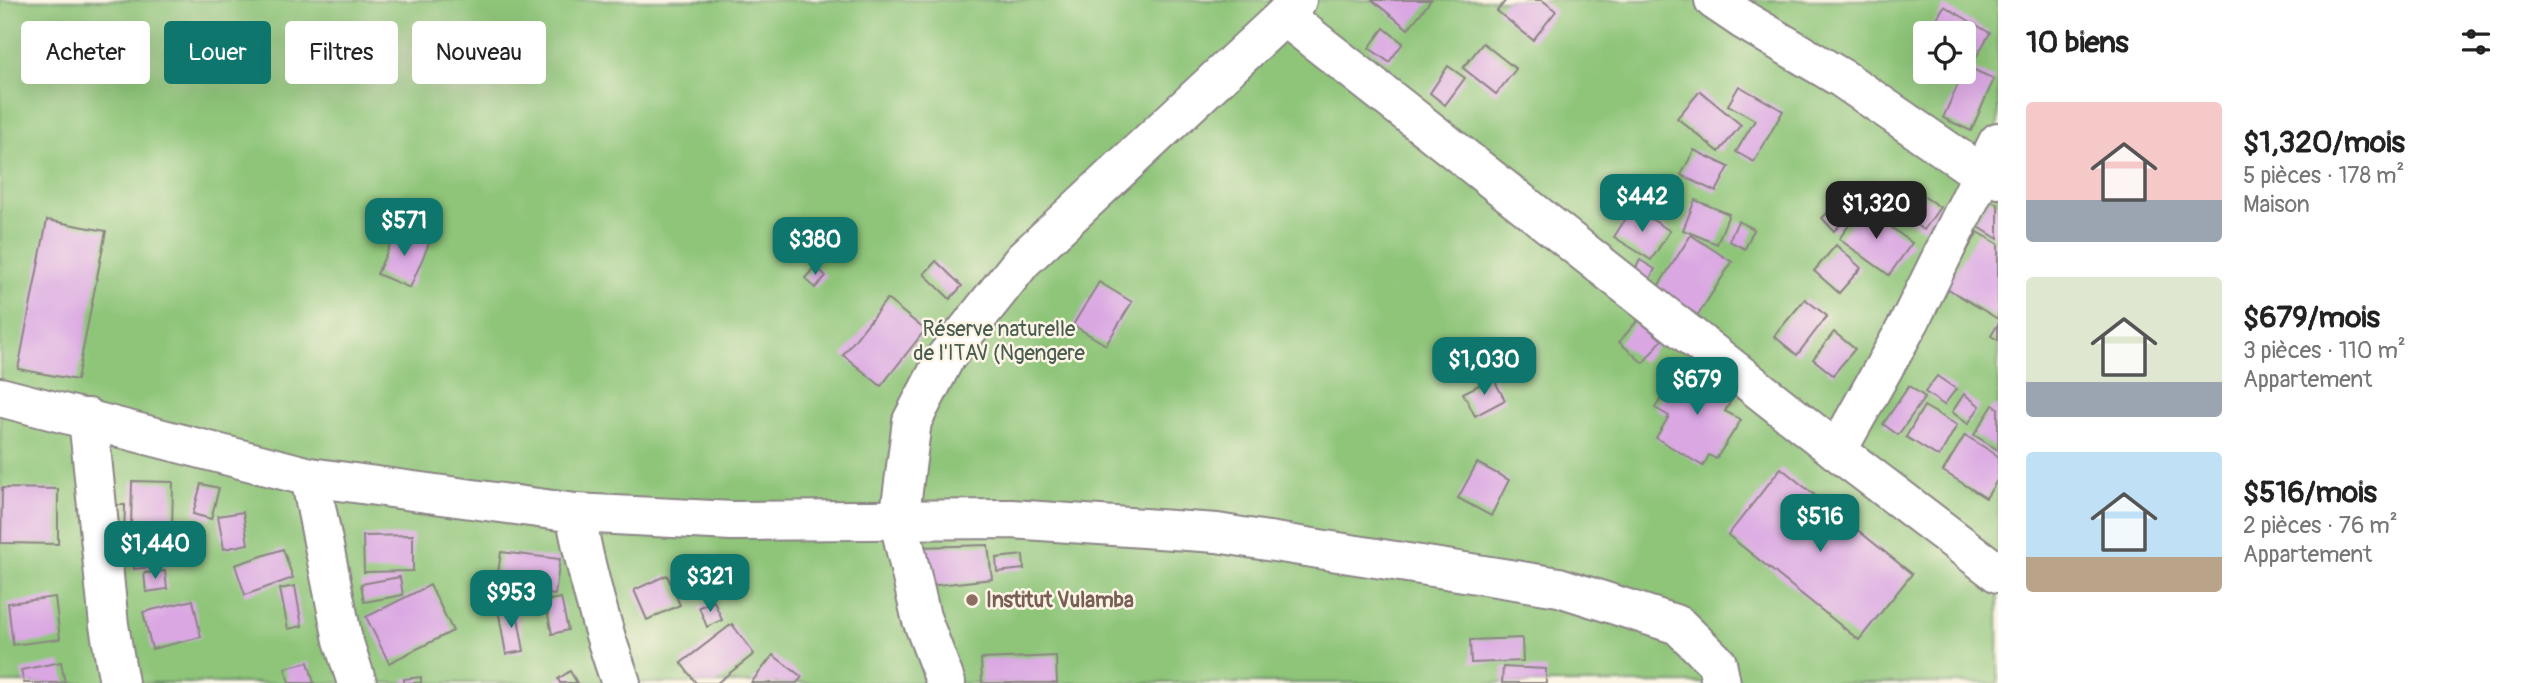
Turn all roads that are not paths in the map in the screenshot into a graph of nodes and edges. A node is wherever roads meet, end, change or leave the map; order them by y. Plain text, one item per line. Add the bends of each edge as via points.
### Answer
1 (1714, 0) edge
2 (1290, 8) edge
3 (1993, 165) edge
4 (0, 397) edge
5 (88, 418) junction
6 (1837, 451) junction
7 (310, 477) junction
8 (575, 513) junction
9 (899, 521) junction
10 (1998, 573) edge
11 (119, 683) edge
12 (357, 683) edge
13 (621, 683) edge
14 (946, 683) edge
15 (1721, 683) edge

1 - 3 street
2 - 6 street
2 - 9 street via 1023,260 945,358 912,421
3 - 6 street
4 - 5 street
5 - 7 street
5 - 11 street
6 - 10 street
7 - 8 street
7 - 12 street via 343,640
8 - 9 street via 732,521
8 - 13 street via 597,609
9 - 14 street via 920,617
9 - 15 street via 1011,519 1217,533 1559,587 1678,625 1717,663

